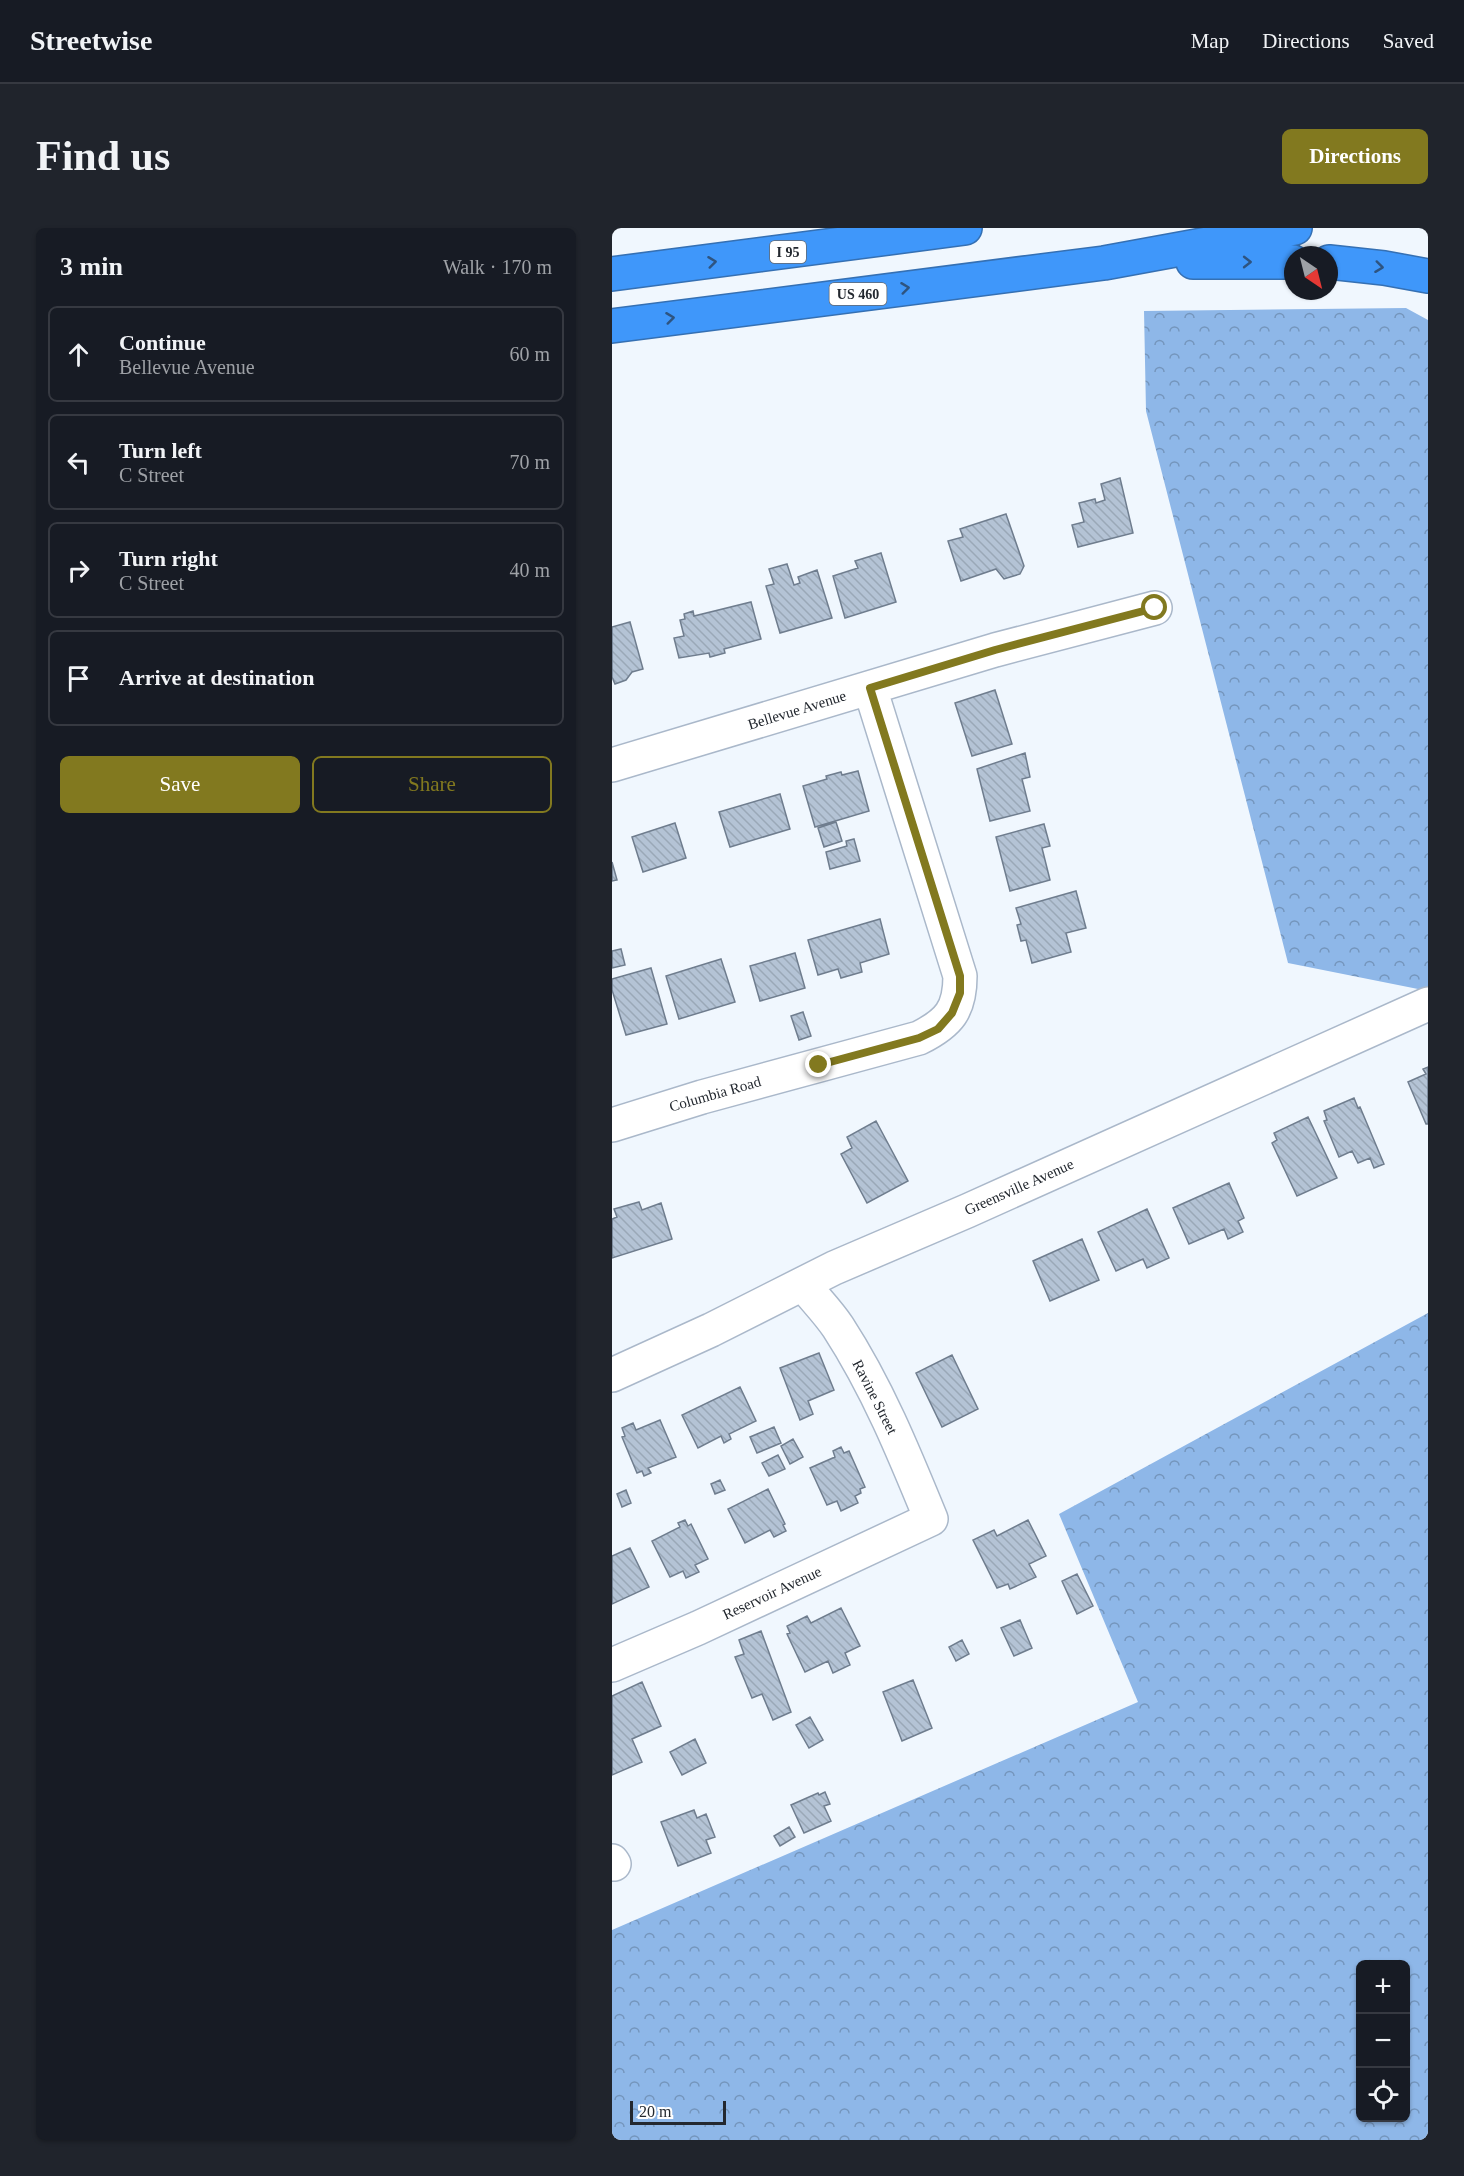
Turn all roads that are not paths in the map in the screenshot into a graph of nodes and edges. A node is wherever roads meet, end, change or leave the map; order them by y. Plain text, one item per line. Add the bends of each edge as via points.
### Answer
1 (965, 228) edge
2 (1295, 228) edge
3 (1104, 262) junction
4 (1284, 262) edge
5 (1338, 263) edge
6 (612, 274) edge
7 (1428, 276) edge
8 (612, 326) edge
9 (1155, 608) dead end
10 (870, 688) junction
11 (612, 765) edge
12 (1428, 1004) edge
13 (612, 1125) edge
14 (803, 1284) junction
15 (612, 1375) edge
16 (931, 1519) joint
17 (612, 1665) edge

6 -> 1 highway, I 95
2 - 3 highway, US 460
3 -> 4 highway
8 -> 3 highway, US 460
5 -> 7 highway
9 - 10 street, Bellevue Avenue
10 - 11 street, Bellevue Avenue
10 - 13 street, Columbia Road via 960,976 960,993 952,1013 938,1029 919,1038
12 - 14 street, Greensville Avenue
14 - 15 street, Greensville Avenue
14 - 16 street, Ravine Street via 837,1326 872,1386
16 - 17 street, Reservoir Avenue

